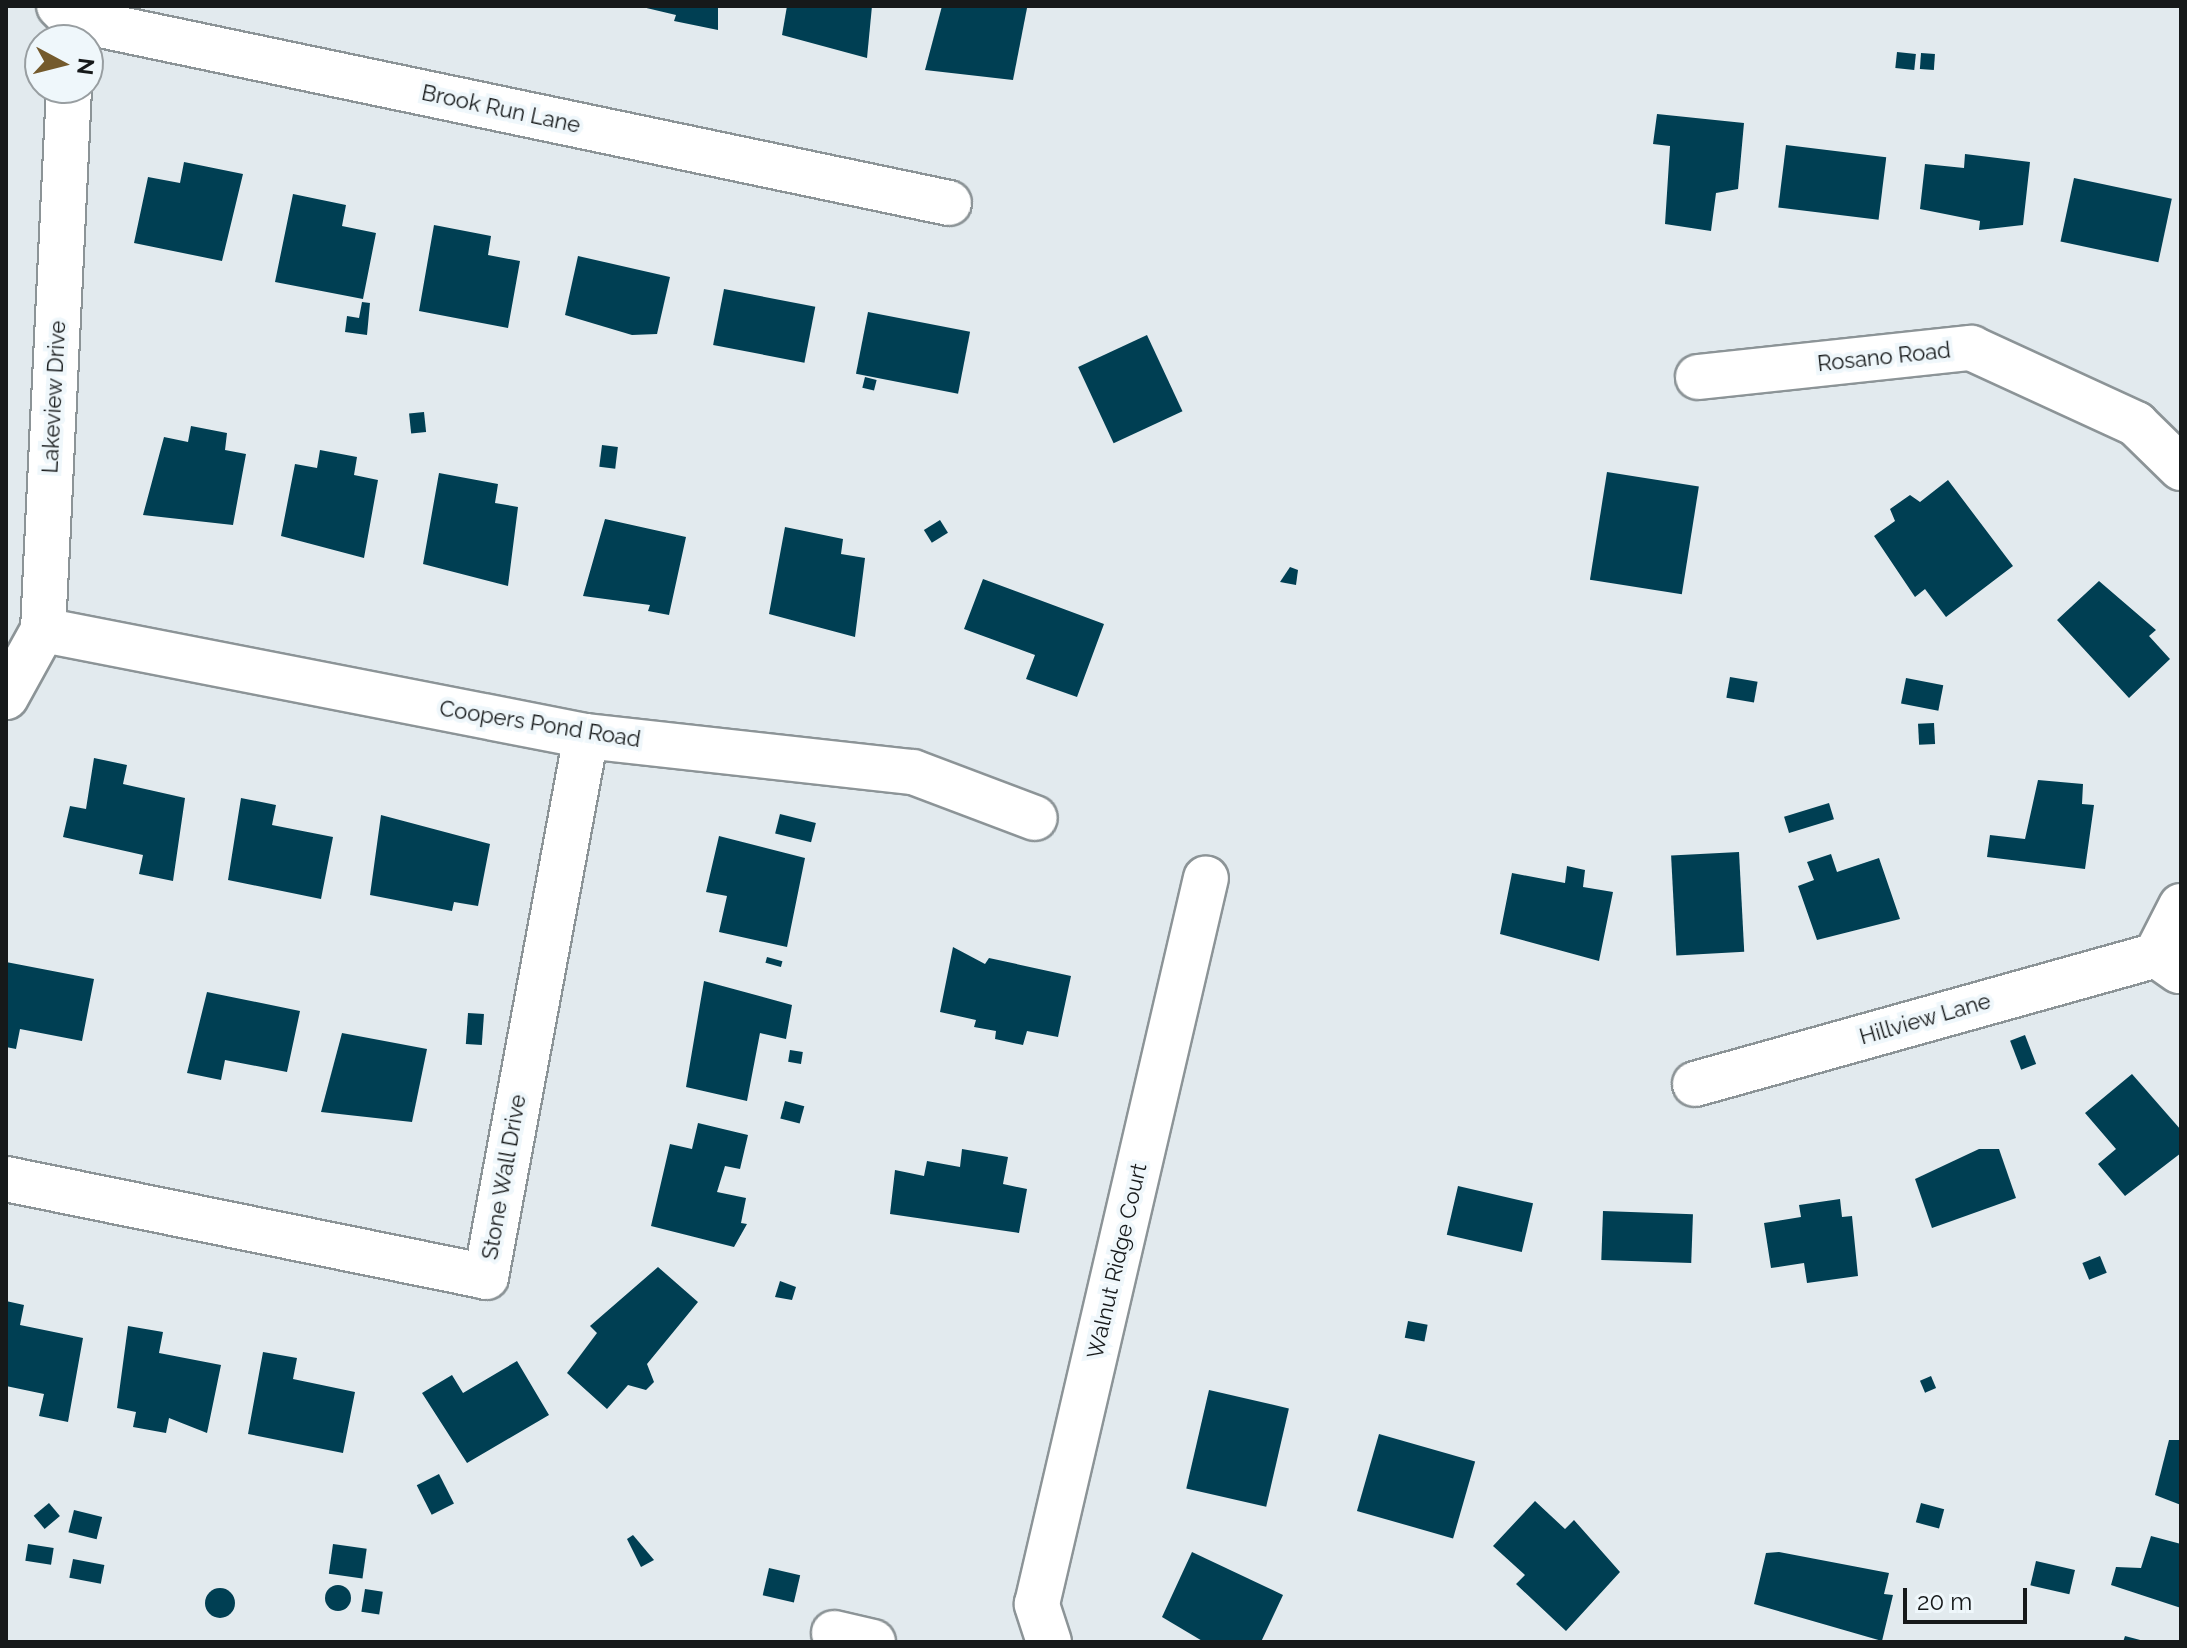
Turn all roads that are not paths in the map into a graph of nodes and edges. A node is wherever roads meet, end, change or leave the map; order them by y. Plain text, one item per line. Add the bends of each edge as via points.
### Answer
1 (67, 22) edge
2 (68, 104) edge
3 (949, 203) dead end
4 (1698, 377) dead end
5 (2181, 468) edge
6 (43, 630) junction
7 (6, 697) edge
8 (586, 736) junction
9 (1035, 818) dead end
10 (1206, 878) dead end
11 (2181, 906) edge
12 (2169, 963) edge
13 (1695, 1084) dead end
14 (6, 1179) edge
15 (1049, 1642) edge

1 - 3 street, Brook Run Lane
2 - 6 street, Lakeview Drive
4 - 5 street, Rosano Road via 1971,348 2136,424
6 - 7 street, Lakeview Drive
6 - 8 street, Coopers Pond Road
8 - 9 street, Coopers Pond Road via 913,772
8 - 14 street, Stone Wall Drive via 486,1277
10 - 15 street, Walnut Ridge Court via 1037,1604
11 - 12 street
12 - 13 street, Hillview Lane

